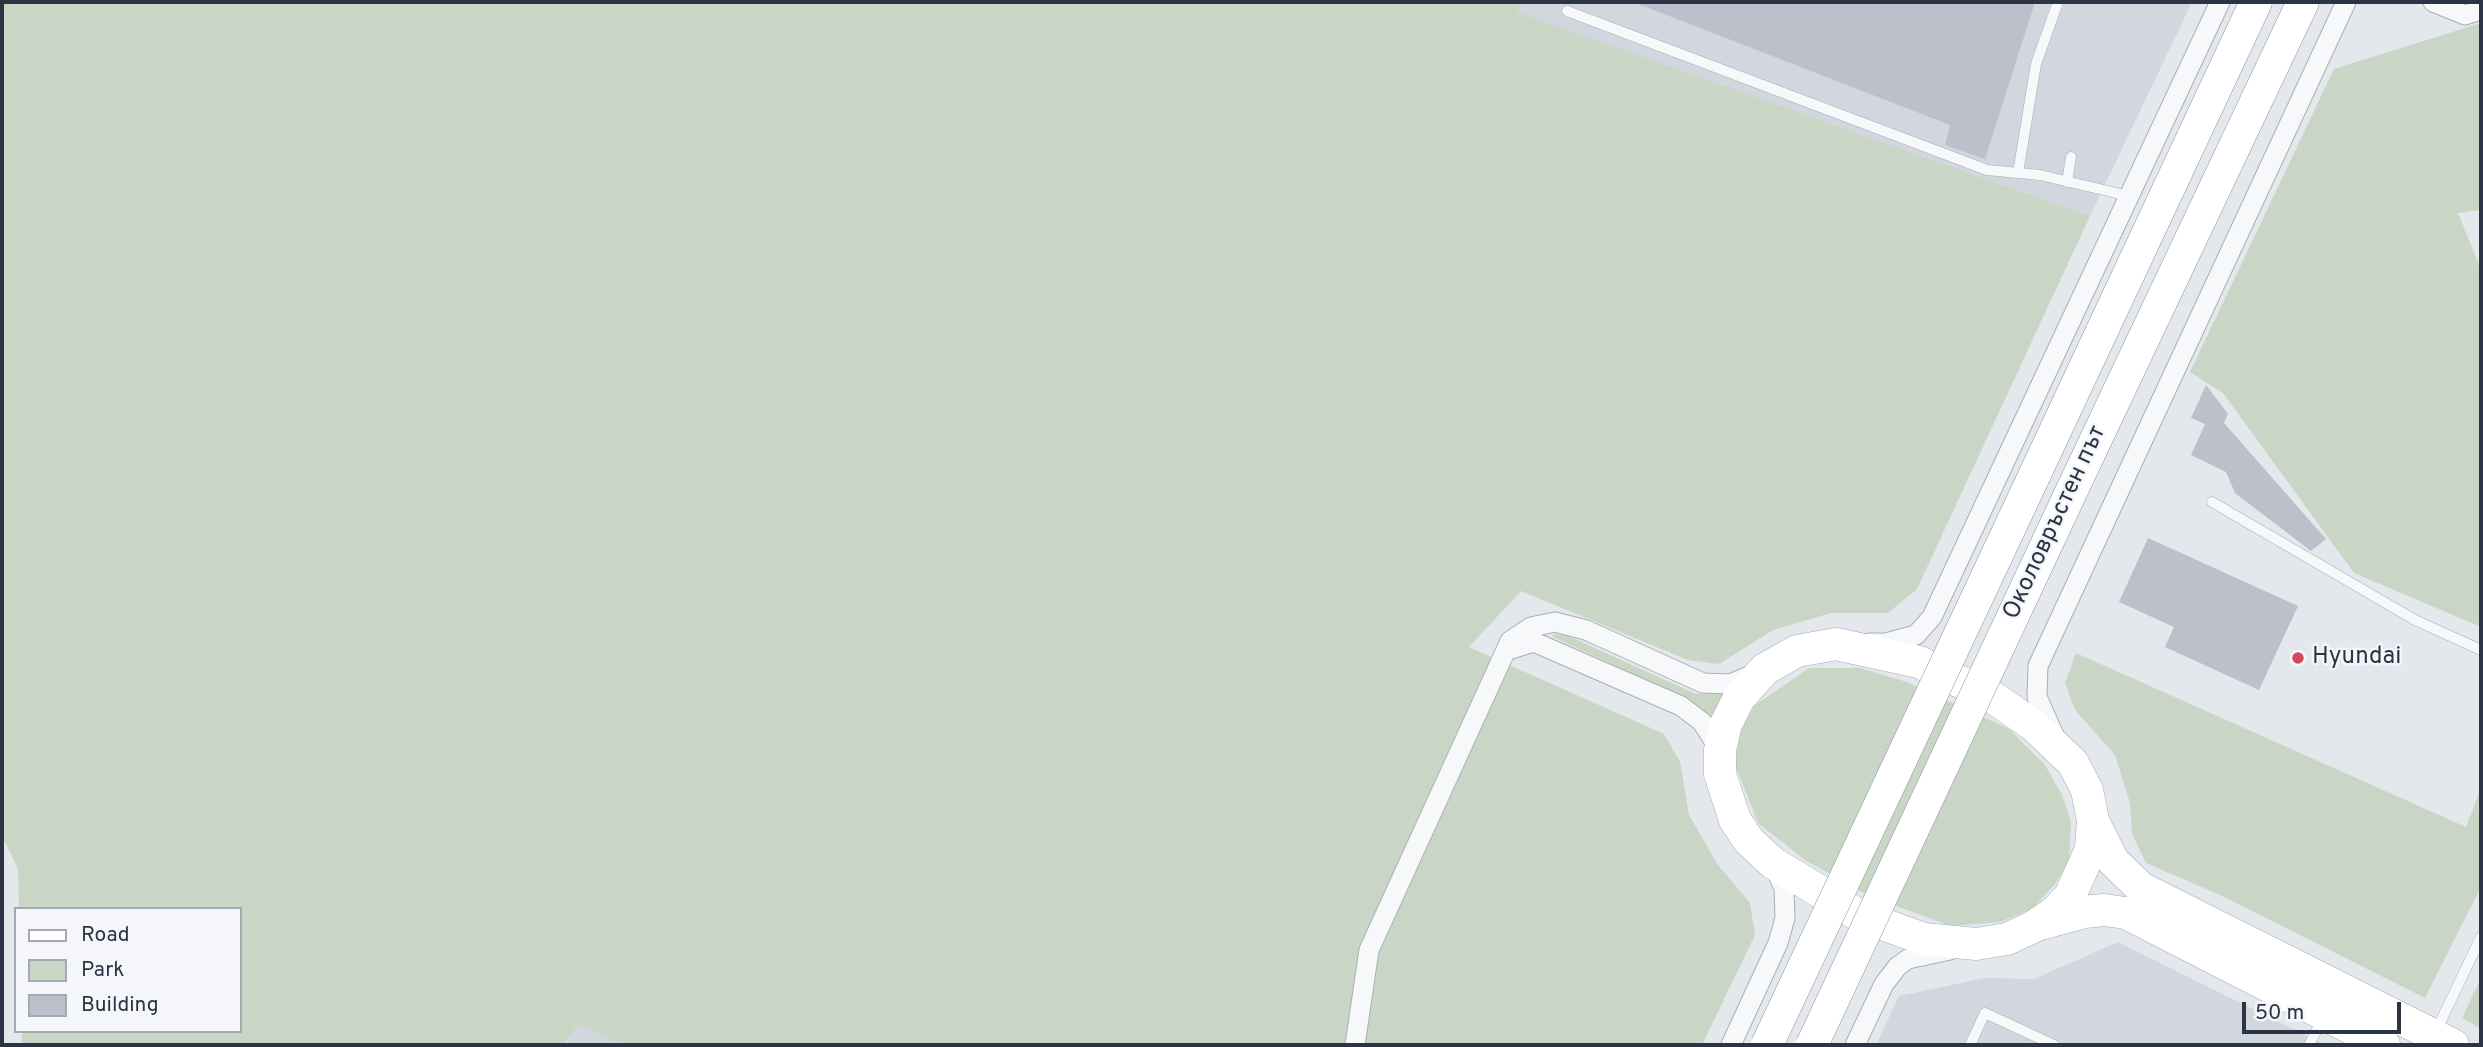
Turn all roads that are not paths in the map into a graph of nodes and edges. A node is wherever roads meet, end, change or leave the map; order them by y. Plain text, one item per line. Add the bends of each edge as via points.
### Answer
1 (2058, 2) edge
2 (2220, 2) edge
3 (2256, 2) edge
4 (2303, 2) edge
5 (2346, 2) edge
6 (2434, 2) edge
7 (2481, 10) edge
8 (1567, 11) dead end
9 (2071, 157) dead end
10 (2018, 173) junction
11 (2067, 182) junction
12 (2129, 197) junction
13 (2212, 502) dead end
14 (1836, 644) junction
15 (2481, 649) edge
16 (1504, 651) junction
17 (1765, 669) junction
18 (2061, 748) junction
19 (1720, 750) junction
20 (2093, 820) junction
21 (1773, 863) junction
22 (2033, 927) junction
23 (2481, 937) edge
24 (1976, 944) junction
25 (2326, 1013) junction
26 (2444, 1040) edge
27 (1355, 1045) edge
28 (1731, 1045) edge
29 (1767, 1045) edge
30 (1812, 1045) edge
31 (1855, 1045) edge
32 (1970, 1045) edge
33 (2054, 1045) edge
34 (2309, 1045) edge
35 (2384, 1045) edge

1 - 10 lane via 2036,64
2 - 12 street
3 - 29 main road, Околовръстен път, bridge
4 - 30 main road, Околовръстен път, bridge
5 - 18 street, Околовръстен път via 2038,666 2037,696
6 - 7 street via 2465,15
8 - 10 lane via 1987,170
9 - 11 lane
10 - 11 lane
11 - 12 lane
12 - 14 street via 1932,617 1916,635 1886,643
13 - 15 lane via 2415,620
14 - 17 main road via 1797,651
14 - 18 main road via 1881,652 1943,673 1994,698
16 - 17 street via 1531,627 1555,622 1586,630 1703,683 1730,684
16 - 19 street via 1534,642 1681,706 1702,722
16 - 27 street via 1369,950
17 - 19 main road via 1739,698
18 - 20 main road via 2087,790
19 - 21 main road via 1723,786 1735,820
20 - 22 main road via 2091,849 2070,896
20 - 26 main road via 2113,861 2141,888
21 - 24 main road via 1848,910 1887,928 1924,939
21 - 28 street via 1783,888 1785,918
22 - 24 main road via 2007,939
22 - 25 main road via 2084,912 2126,913
23 - 26 lane
24 - 31 street via 1920,956 1898,966 1884,984
25 - 34 lane
25 - 35 main road
32 - 33 lane via 1985,1013

